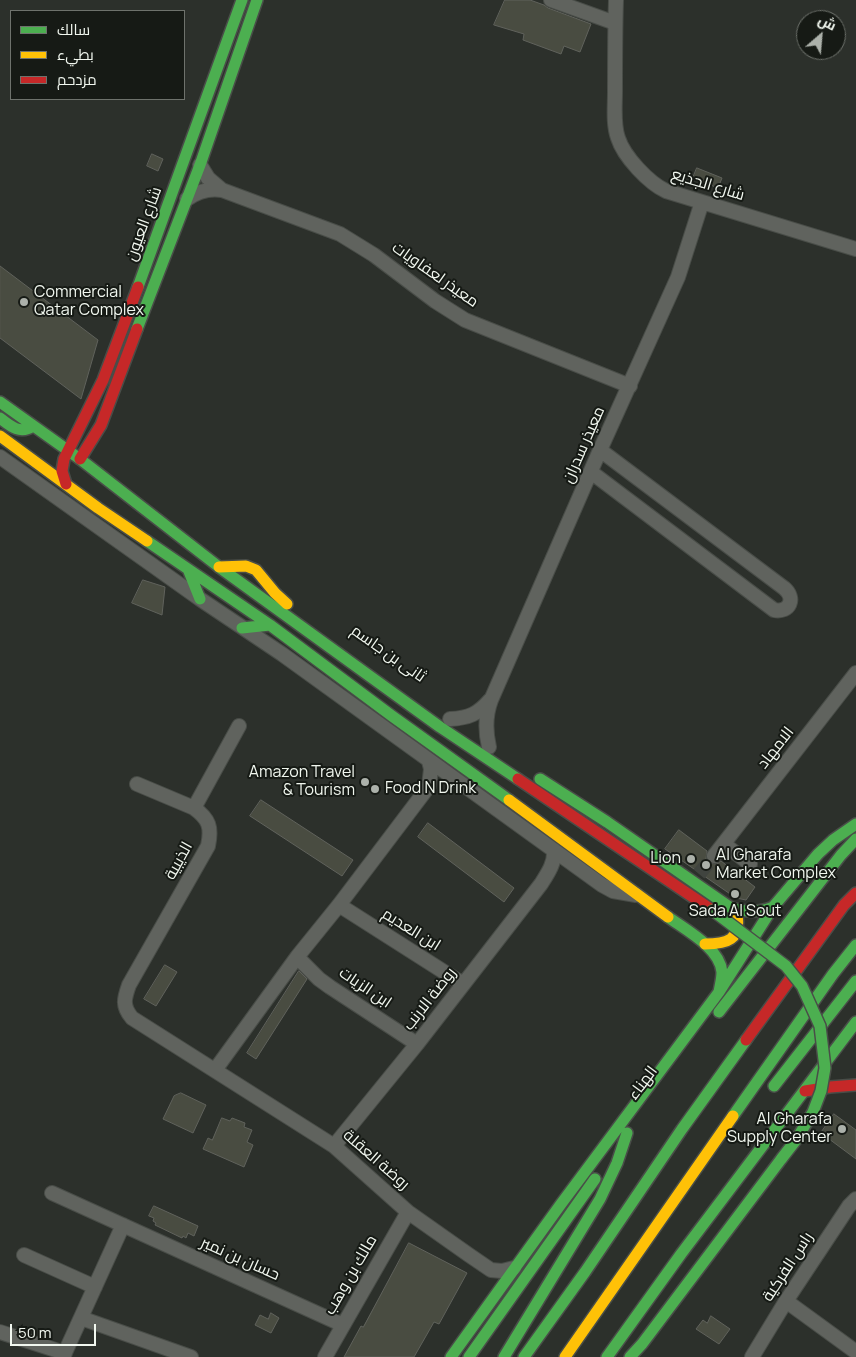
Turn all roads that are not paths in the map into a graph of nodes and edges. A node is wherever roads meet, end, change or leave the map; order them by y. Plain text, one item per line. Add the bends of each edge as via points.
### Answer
1 (242, 0) edge
2 (256, 0) edge
3 (551, 0) edge
4 (616, 0) edge
5 (615, 23) junction
6 (200, 165) junction
7 (222, 190) junction
8 (187, 199) junction
9 (702, 202) junction
10 (856, 248) edge
11 (630, 386) junction
12 (0, 402) edge
13 (88, 412) junction
14 (0, 418) edge
15 (0, 425) edge
16 (101, 425) junction
17 (33, 426) junction
18 (47, 435) junction
19 (0, 436) edge
20 (69, 450) junction
21 (600, 450) junction
22 (98, 451) dead end
23 (0, 457) edge
24 (80, 459) junction
25 (101, 463) dead end
26 (63, 464) junction
27 (591, 472) junction
28 (66, 484) junction
29 (647, 485) junction
30 (101, 499) junction
31 (138, 503) junction
32 (633, 503) junction
33 (706, 530) junction
34 (192, 546) junction
35 (692, 548) junction
36 (219, 567) junction
37 (188, 569) junction
38 (200, 599) junction
39 (270, 625) junction
40 (242, 628) junction
41 (856, 673) edge
42 (387, 675) dead end
43 (491, 700) junction
44 (446, 716) joint
45 (239, 726) dead end
46 (489, 746) junction
47 (505, 757) dead end
48 (429, 761) junction
49 (528, 772) dead end
50 (458, 781) junction
51 (137, 784) dead end
52 (429, 786) junction
53 (194, 808) junction
54 (856, 824) edge
55 (856, 839) edge
56 (724, 844) junction
57 (554, 850) junction
58 (714, 856) tunnel mouth
59 (569, 862) junction
60 (750, 864) dead end
61 (549, 871) junction
62 (856, 880) edge
63 (856, 893) edge
64 (637, 896) junction
65 (339, 905) junction
66 (844, 905) junction
67 (773, 907) junction
68 (731, 908) junction
69 (706, 944) junction
70 (856, 945) edge
71 (297, 957) junction
72 (856, 981) edge
73 (464, 984) junction
74 (129, 985) joint
75 (719, 992) junction
76 (713, 1020) dead end
77 (856, 1022) edge
78 (417, 1044) junction
79 (694, 1044) dead end
80 (215, 1070) junction
81 (856, 1086) edge
82 (770, 1091) dead end
83 (804, 1091) junction
84 (744, 1119) dead end
85 (724, 1130) junction
86 (627, 1133) junction
87 (334, 1146) junction
88 (52, 1193) dead end
89 (856, 1199) edge
90 (408, 1212) junction
91 (123, 1225) junction
92 (24, 1255) dead end
93 (514, 1268) junction
94 (95, 1287) junction
95 (786, 1301) junction
96 (81, 1318) junction
97 (343, 1325) junction
98 (0, 1332) edge
99 (856, 1352) edge
100 (64, 1355) edge
101 (191, 1357) edge
102 (326, 1357) edge
103 (451, 1357) edge
104 (469, 1357) edge
105 (504, 1357) edge
106 (524, 1357) edge
107 (565, 1357) edge
108 (607, 1357) edge
109 (630, 1357) edge
110 (752, 1357) edge

1 - 13 main road, شارع العيون via 129,313
2 - 6 main road, شارع العيون
3 - 5 street
4 - 5 street, شارع الجذيع
5 - 9 street, شارع الجذيع via 617,137 635,164 654,184 666,192
6 - 7 street, معيذر لعفاويات via 208,178
6 - 8 main road, شارع العيون
7 - 8 street, معيذر لعفاويات via 201,191
7 - 11 street, معيذر لعفاويات via 340,234 374,254 465,320
8 - 16 main road, شارع العيون
9 - 10 street, شارع الجذيع
9 - 11 street, معيذر سدران via 678,277
11 - 21 street, معيذر سدران
12 - 17 main road
13 - 18 main road via 70,428
13 - 20 main road, شارع العيون
14 - 17 main road via 18,431
15 - 26 main road via 46,458
16 - 22 main road
16 - 24 main road, شارع العيون
17 - 18 main road
18 - 20 main road
19 - 28 main road
20 - 24 main road
20 - 26 main road, شارع العيون
21 - 27 street, معيذر سدران
21 - 29 street
23 - 38 street
24 - 26 main road
24 - 31 main road
25 - 34 main road
26 - 28 main road
27 - 32 street
27 - 43 street, معيذر سدران
28 - 30 main road
29 - 32 street
29 - 33 street
30 - 31 main road via 111,493
30 - 37 main road
31 - 34 main road
32 - 35 street
33 - 35 street
33 - 35 street via 788,592 790,604 786,609 774,610
34 - 36 main road
36 - 42 main road, ثانى بن جاسم via 246,566 256,570 281,599
36 - 109 main road, bridge via 456,738 712,910 786,966 802,986 820,1026 825,1068 813,1112 796,1140
37 - 38 main road
37 - 39 main road
38 - 40 street
39 - 40 main road
39 - 64 main road
40 - 48 street
41 - 56 street, الامهاد
43 - 44 street, معيذر سدران via 473,715 462,718
43 - 46 street, معيذر سدران via 486,723
44 - 46 main road
45 - 53 street
46 - 47 main road
48 - 50 street
48 - 52 street
49 - 68 main road via 696,878
50 - 52 street via 448,780
50 - 57 street
51 - 53 street, الذيبية
52 - 65 street
53 - 74 street, الذيبية via 209,823 208,846
54 - 67 main road via 818,854
55 - 76 main road
56 - 58 street, الامهاد
56 - 60 street
57 - 59 street
57 - 61 street, روضة الارنب
59 - 61 street
59 - 64 street via 608,889
61 - 73 street, روضة الارنب
62 - 66 main road
63 - 66 main road
64 - 69 main road
65 - 71 street
65 - 73 street, ابن العديم
66 - 106 main road via 716,1080
67 - 68 main road via 755,913
67 - 75 main road
68 - 69 main road via 739,926 736,935 728,942
69 - 75 main road via 721,968
70 - 85 main road
71 - 78 street, ابن الزيات via 325,983
71 - 80 street
72 - 82 main road
73 - 78 street, روضة الارنب
74 - 80 street, روضة العقلة via 124,1004 132,1018
75 - 93 main road
77 - 83 main road
78 - 87 street, روضة الارنب
79 - 86 main road, الهناء
80 - 87 street, روضة العقلة
81 - 83 main road
83 - 108 main road
84 - 85 main road
85 - 107 main road
86 - 104 main road, الهناء
86 - 105 main road via 600,1199
87 - 90 street, روضة العقلة
88 - 91 street, حسان بن نمير
89 - 95 street, راس الفركية
90 - 93 street, روضة العقلة via 492,1270 502,1272
90 - 97 street, مالك بن وهب
91 - 94 street
91 - 97 street, حسان بن نمير
92 - 94 street
93 - 103 main road
94 - 96 street
95 - 99 street
95 - 110 street, راس الفركية
96 - 100 street
96 - 101 street
97 - 102 street, مالك بن وهب
98 - 100 street

